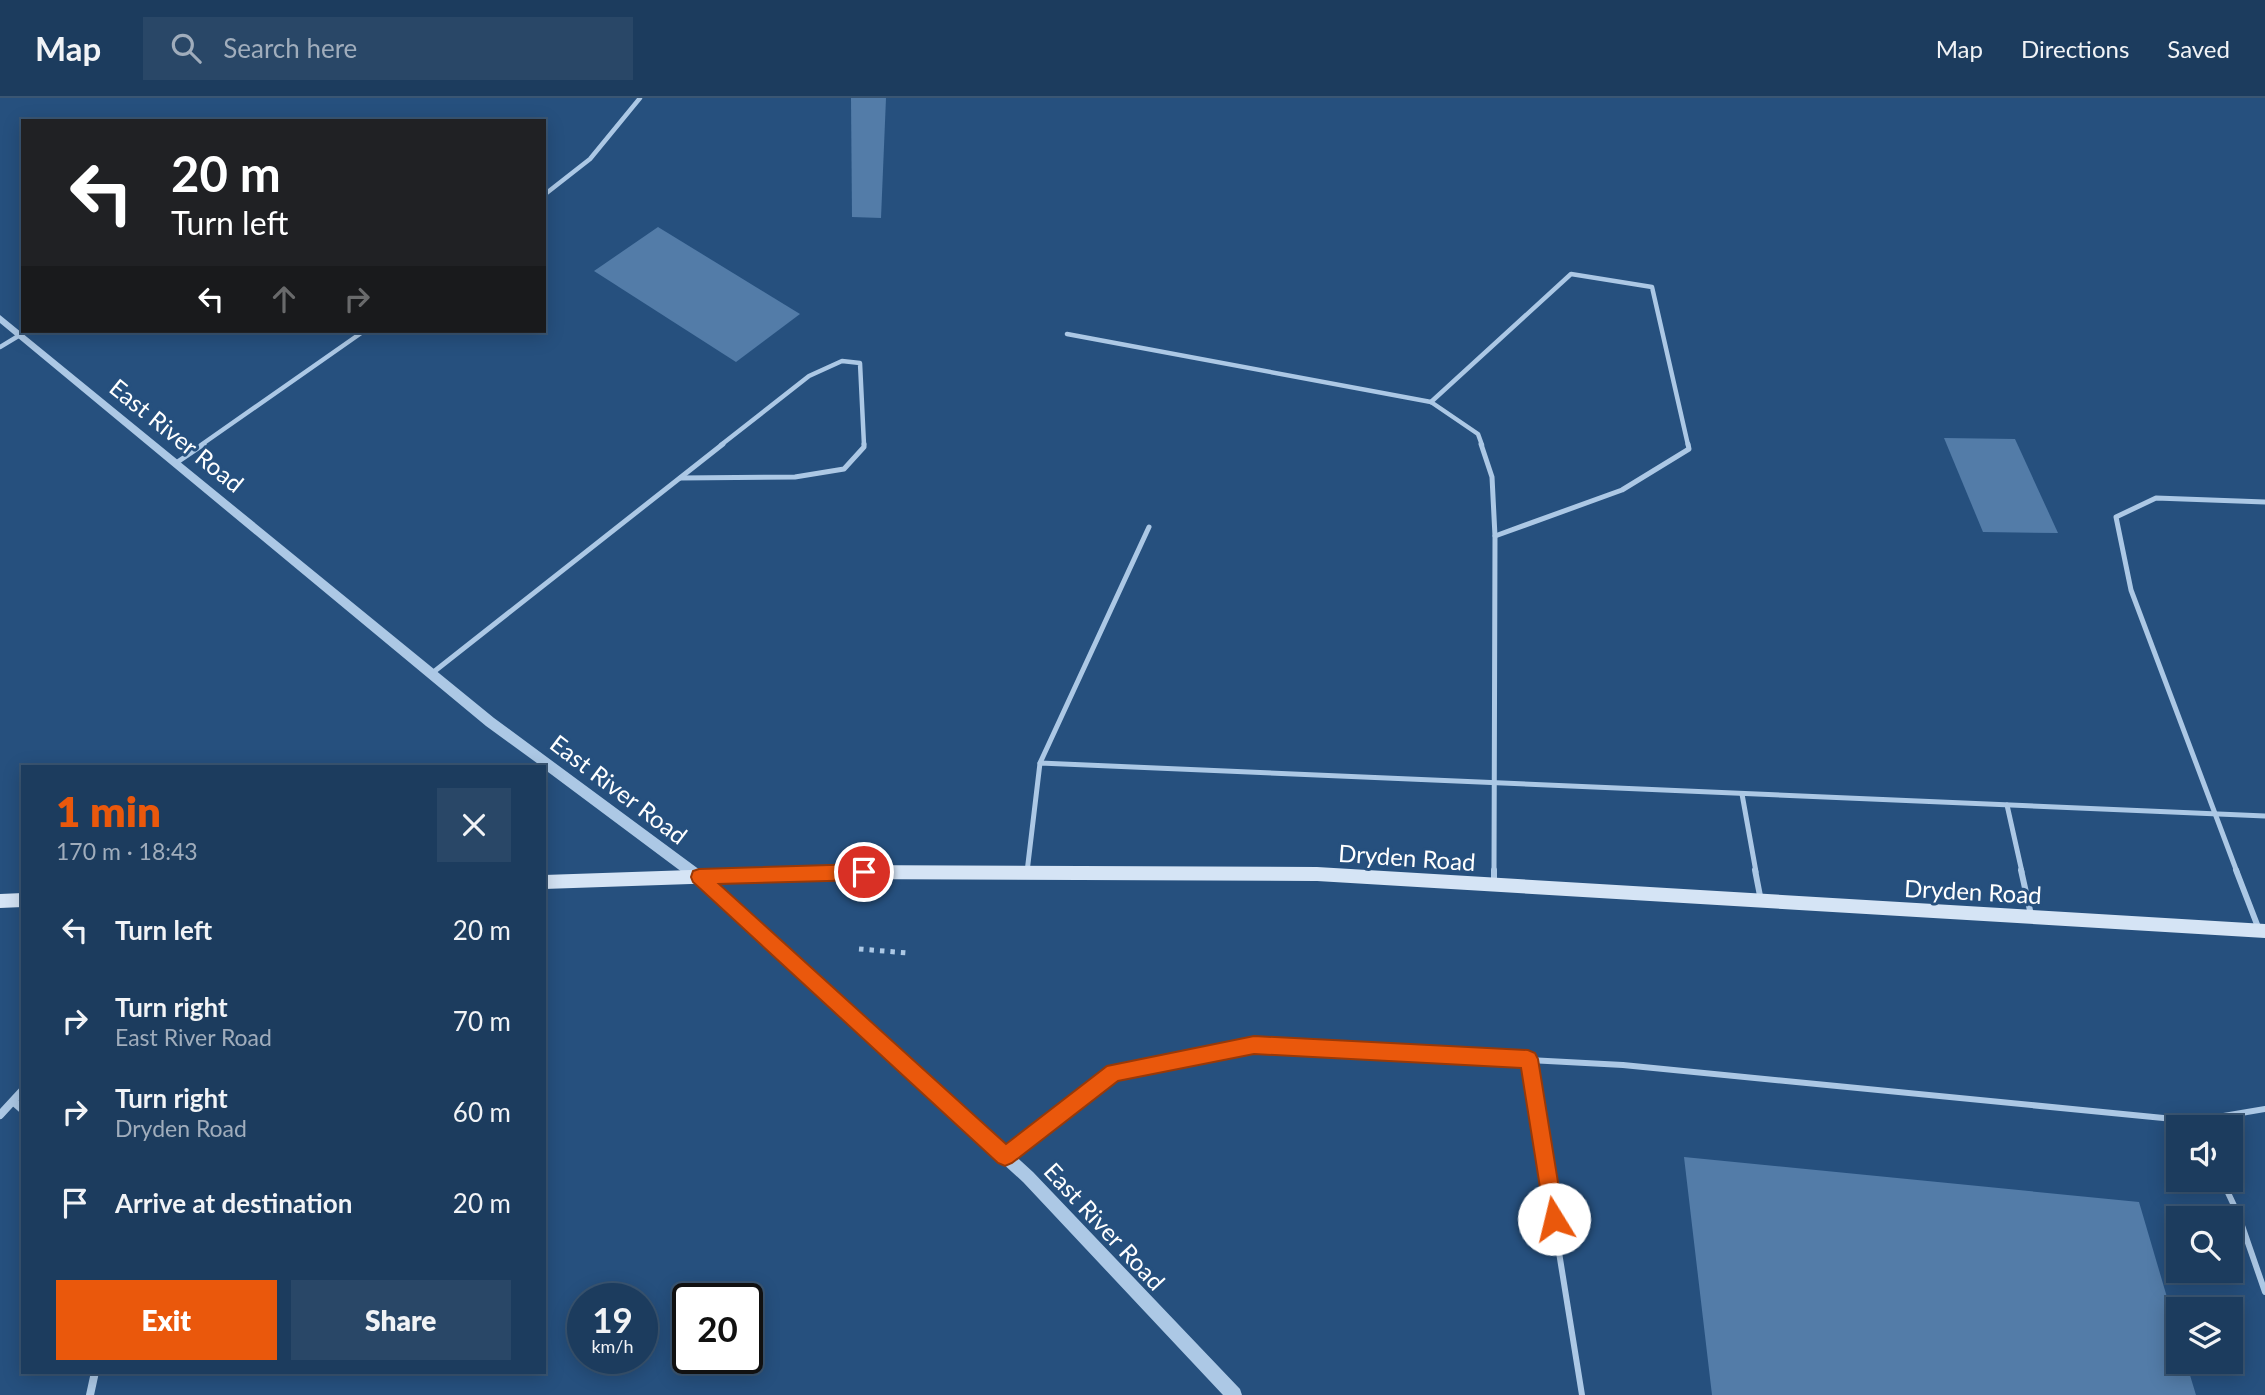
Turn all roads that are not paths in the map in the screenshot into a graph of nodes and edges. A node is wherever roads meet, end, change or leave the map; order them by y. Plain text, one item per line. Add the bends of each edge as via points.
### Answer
1 (640, 98) edge
2 (546, 193) edge
3 (0, 318) edge
4 (361, 333) edge
5 (1068, 334) dead end
6 (20, 335) junction
7 (0, 347) edge
8 (1431, 402) junction
9 (176, 463) junction
10 (680, 478) junction
11 (2265, 502) edge
12 (1149, 527) dead end
13 (1495, 536) junction
14 (431, 674) junction
15 (1040, 763) junction
16 (1492, 782) junction
17 (1742, 794) junction
18 (2007, 805) junction
19 (2215, 814) junction
20 (2265, 816) edge
21 (1027, 873) junction
22 (699, 877) junction
23 (546, 882) edge
24 (1494, 886) junction
25 (21, 900) edge
26 (0, 901) edge
27 (1761, 901) junction
28 (2032, 917) junction
29 (2262, 931) edge
30 (1528, 1059) junction
31 (21, 1093) edge
32 (14, 1102) junction
33 (21, 1108) edge
34 (2265, 1109) edge
35 (0, 1115) edge
36 (2237, 1115) edge
37 (2166, 1121) edge
38 (1005, 1156) junction
39 (2228, 1192) edge
40 (2265, 1292) edge
41 (95, 1374) edge
42 (90, 1395) edge
43 (1234, 1395) edge
44 (1583, 1395) edge

1 - 2 lane via 590,159
3 - 6 street, East River Road
4 - 9 lane
5 - 8 lane
6 - 7 lane
6 - 9 street, East River Road
8 - 13 lane via 1478,435 1492,477
8 - 13 lane via 1571,274 1651,287 1689,449 1622,490
9 - 14 street, East River Road
10 - 10 lane via 809,376 842,361 860,363 864,447 844,469 795,477
10 - 14 lane
11 - 19 lane via 2156,498 2116,517 2131,590
12 - 15 lane
13 - 16 lane
14 - 22 street, East River Road
15 - 16 lane
15 - 21 lane
16 - 17 lane
16 - 24 lane
17 - 18 lane
17 - 27 lane
18 - 19 lane
18 - 28 lane
19 - 20 lane
19 - 29 lane
21 - 22 main road, Dryden Road
21 - 24 main road, Dryden Road via 1317,874
22 - 23 main road, Dryden Road
22 - 38 street, East River Road
24 - 27 main road, Dryden Road
25 - 26 main road
27 - 28 main road, Dryden Road
28 - 29 main road, Dryden Road
30 - 37 lane via 1637,1066
30 - 38 lane via 1254,1045 1114,1072
30 - 44 lane
31 - 32 street
32 - 33 street
32 - 35 street
34 - 36 lane
38 - 43 street, East River Road
39 - 40 lane
41 - 42 street

